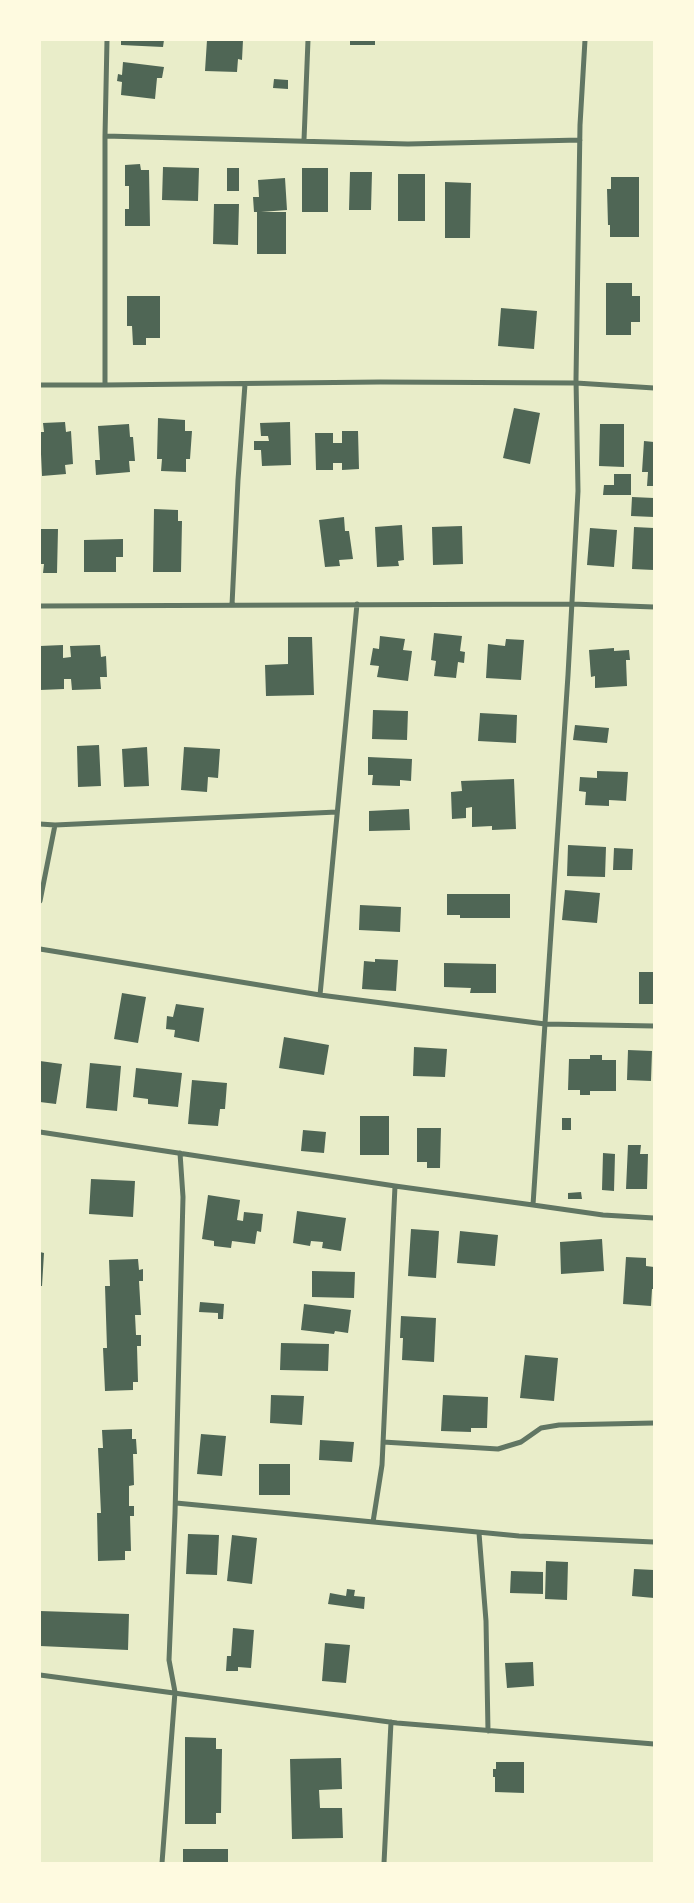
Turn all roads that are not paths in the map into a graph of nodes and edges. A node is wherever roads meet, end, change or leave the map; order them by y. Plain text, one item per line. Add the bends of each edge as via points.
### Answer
1 (107, 40) edge
2 (308, 40) edge
3 (585, 40) edge
4 (105, 136) junction
5 (304, 140) junction
6 (580, 140) junction
7 (576, 383) junction
8 (40, 384) edge
9 (245, 384) junction
10 (104, 385) junction
11 (654, 388) edge
12 (232, 604) junction
13 (357, 604) junction
14 (572, 604) junction
15 (40, 606) edge
16 (654, 607) edge
17 (337, 812) junction
18 (40, 824) edge
19 (55, 825) junction
20 (40, 902) edge
21 (40, 949) edge
22 (320, 995) junction
23 (546, 1024) junction
24 (654, 1026) edge
25 (40, 1132) edge
26 (180, 1153) junction
27 (395, 1186) junction
28 (533, 1204) junction
29 (654, 1218) edge
30 (654, 1423) edge
31 (383, 1442) junction
32 (176, 1503) junction
33 (373, 1522) junction
34 (479, 1533) junction
35 (654, 1542) edge
36 (40, 1675) edge
37 (175, 1692) junction
38 (391, 1722) junction
39 (488, 1731) junction
40 (654, 1744) edge
41 (162, 1863) edge
42 (384, 1863) edge

1 - 4 street
2 - 5 street
3 - 6 street
4 - 5 street
4 - 10 street
5 - 6 street via 408,144
6 - 7 street
7 - 9 street
7 - 11 street
7 - 14 street via 578,491
8 - 10 street
9 - 10 street
9 - 12 street
12 - 13 street
12 - 15 street
13 - 14 street
13 - 17 street
14 - 16 street
14 - 23 street
17 - 19 street
17 - 22 street
18 - 19 street
19 - 20 street
21 - 22 street
22 - 23 street
23 - 24 street
23 - 28 street
25 - 26 street
26 - 27 street
26 - 32 street via 183,1198
27 - 28 street
27 - 31 street
28 - 29 street via 602,1215
30 - 31 street via 541,1428 521,1442 498,1449
31 - 33 street
32 - 33 street
32 - 37 street via 169,1660
33 - 34 street
34 - 35 street
34 - 39 street via 486,1621
36 - 37 street
37 - 38 street
37 - 41 street
38 - 39 street
38 - 42 street
39 - 40 street

